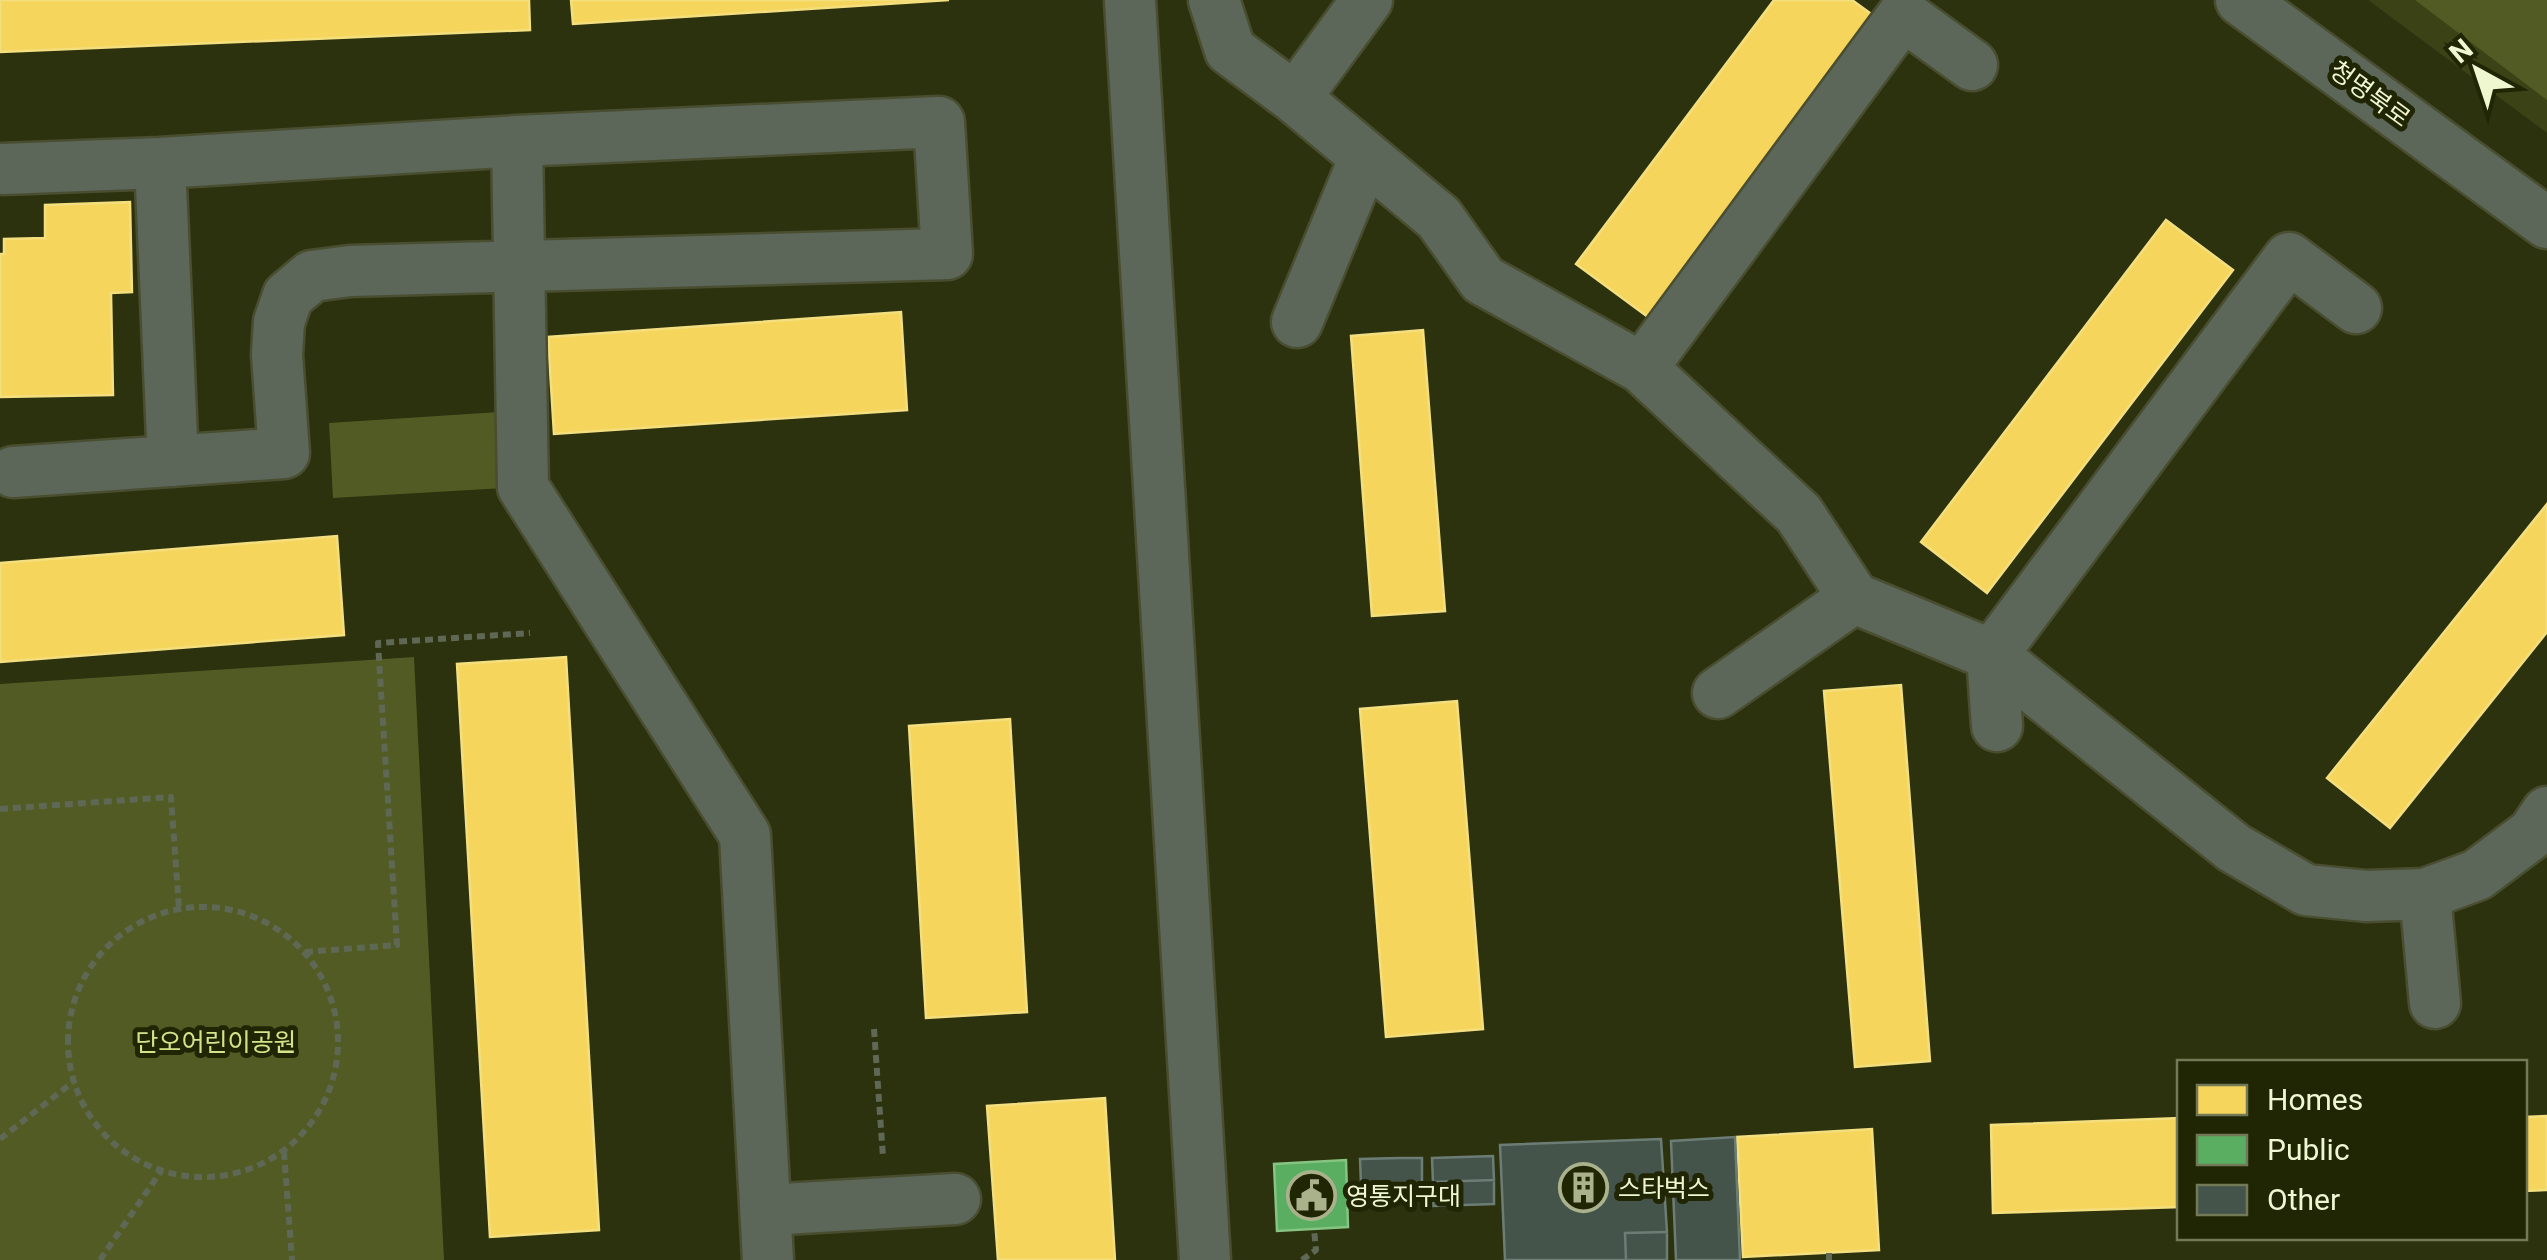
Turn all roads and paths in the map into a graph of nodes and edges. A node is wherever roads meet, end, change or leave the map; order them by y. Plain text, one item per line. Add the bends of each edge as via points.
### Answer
1 (1130, 0) edge
2 (1214, 0) edge
3 (1367, 0) edge
4 (2241, 0) edge
5 (1972, 66) dead end
6 (1295, 98) junction
7 (517, 141) junction
8 (1365, 157) junction
9 (160, 164) junction
10 (3, 169) dead end
11 (2547, 223) edge
12 (519, 267) junction
13 (2356, 308) dead end
14 (1297, 322) dead end
15 (1642, 368) junction
16 (174, 461) junction
17 (13, 472) dead end
18 (1854, 598) junction
19 (530, 634) dead end
20 (1992, 655) junction
21 (1718, 693) dead end
22 (1998, 726) dead end
23 (0, 809) edge
24 (2547, 812) edge
25 (2424, 894) junction
26 (178, 908) junction
27 (305, 952) junction
28 (2435, 1004) dead end
29 (874, 1029) dead end
30 (73, 1082) junction
31 (0, 1139) edge
32 (284, 1151) junction
33 (161, 1171) junction
34 (955, 1199) dead end
35 (887, 1203) junction
36 (766, 1210) junction
37 (1314, 1230) dead end
38 (100, 1260) edge
39 (292, 1260) edge
40 (768, 1260) edge
41 (1206, 1260) edge
42 (1302, 1260) edge

1 - 41 street
2 - 6 street via 1230,50
3 - 6 street
4 - 11 street, 청명북로
5 - 15 street via 1903,15
6 - 8 street
7 - 9 street
7 - 12 street
7 - 12 street via 939,122 947,254
8 - 14 street
8 - 15 street via 1440,218 1482,280
9 - 10 street
9 - 16 street
12 - 16 street via 312,276 288,296 278,322 284,454
12 - 36 street via 524,487 745,835
13 - 20 street via 2290,258
15 - 18 street via 1799,514
16 - 17 street
18 - 20 street
18 - 21 street
19 - 27 path via 378,643 397,945
20 - 22 street
20 - 25 street via 2234,848 2306,890
23 - 26 path via 171,797
24 - 25 street via 2478,875
25 - 28 street
26 - 27 path via 225,908 269,922
26 - 30 path via 135,924 100,954 76,994 67,1040
27 - 32 path via 329,990 339,1036 333,1081 314,1120
29 - 35 path
30 - 31 path
30 - 33 path via 92,1121 122,1151
32 - 33 path via 246,1171 203,1177
32 - 39 path
33 - 38 path
34 - 35 street
35 - 36 street
36 - 40 street
37 - 42 path via 1316,1250

